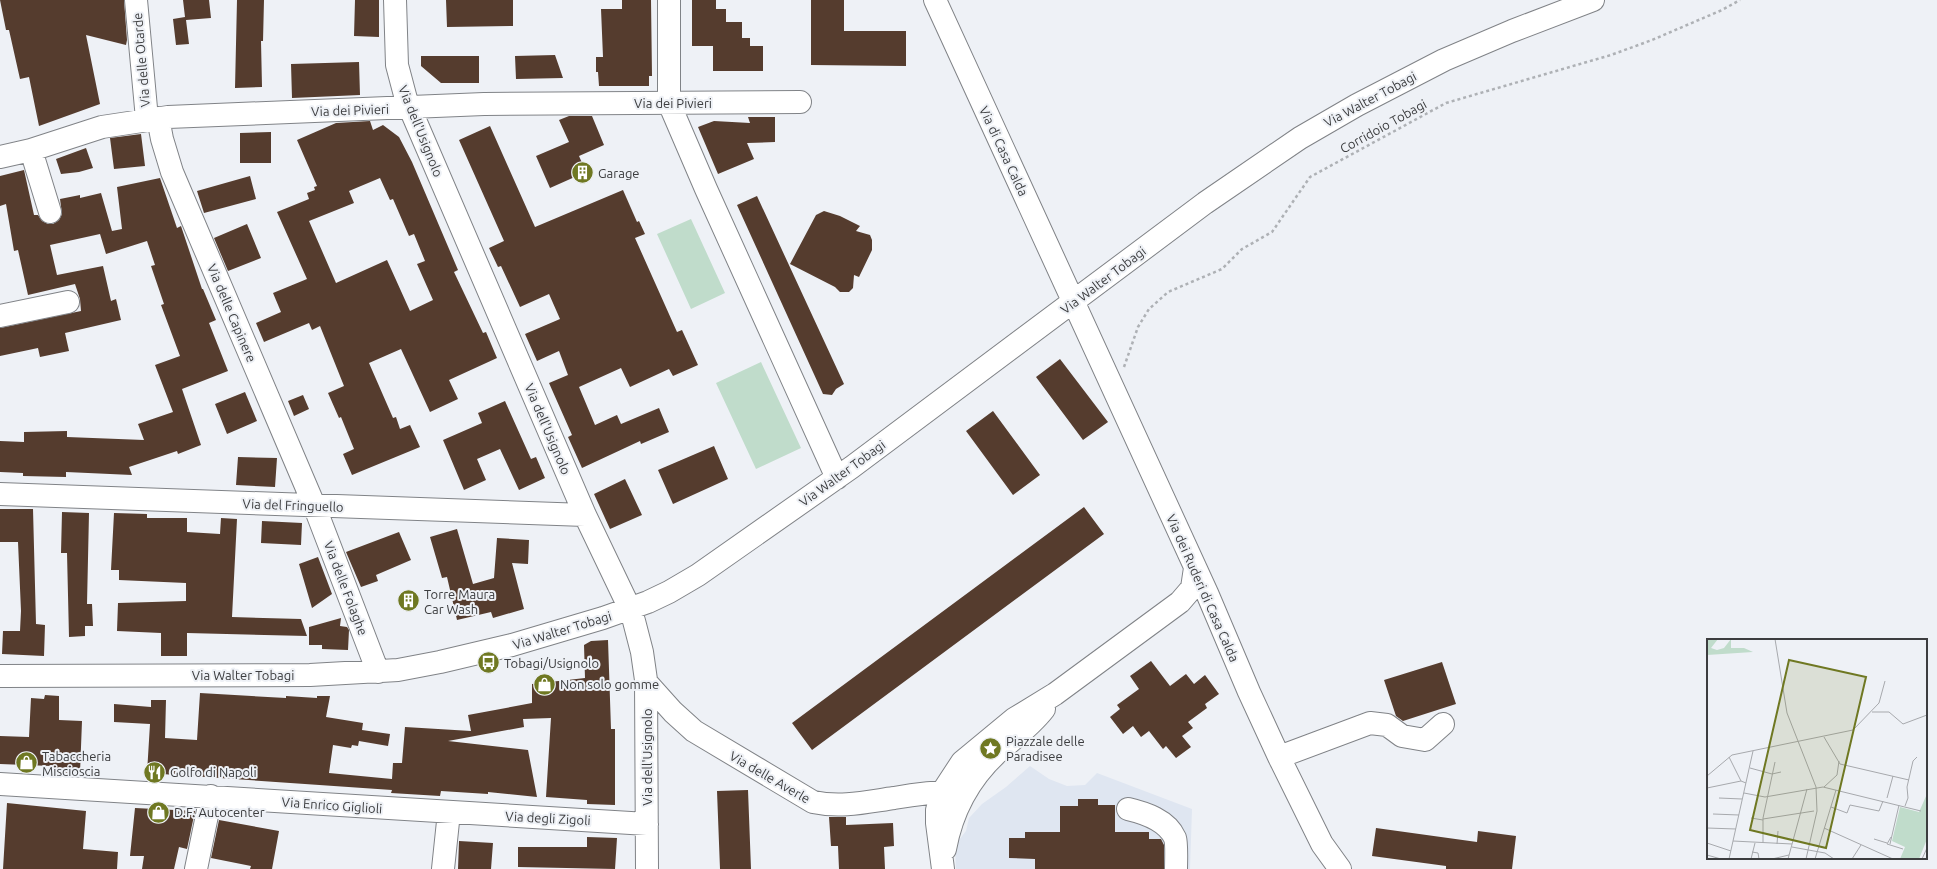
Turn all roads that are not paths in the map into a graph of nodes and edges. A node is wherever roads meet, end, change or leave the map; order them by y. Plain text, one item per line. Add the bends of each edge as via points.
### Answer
1 (136, 0) edge
2 (395, 0) edge
3 (669, 0) edge
4 (935, 0) edge
5 (1592, 0) edge
6 (800, 102) dead end
7 (669, 103) junction
8 (410, 107) junction
9 (152, 118) junction
10 (31, 150) junction
11 (0, 157) edge
12 (50, 212) dead end
13 (68, 302) dead end
14 (1073, 303) junction
15 (0, 316) edge
16 (837, 478) junction
17 (0, 494) edge
18 (314, 505) junction
19 (586, 515) junction
20 (1195, 568) junction
21 (630, 609) junction
22 (378, 672) junction
23 (0, 676) edge
24 (647, 683) junction
25 (1055, 694) junction
26 (1443, 724) dead end
27 (1279, 757) junction
28 (0, 784) edge
29 (943, 791) junction
30 (965, 792) junction
31 (211, 796) junction
32 (1128, 809) dead end
33 (449, 812) junction
34 (647, 824) junction
35 (943, 865) edge
36 (196, 869) edge
37 (443, 869) edge
38 (647, 869) edge
39 (1176, 869) edge
40 (1340, 869) edge

1 - 9 street, Via delle Otarde
2 - 8 street, Via dell'Usignolo via 397,66
3 - 7 street
4 - 14 street, Via di Casa Calda
5 - 14 street, Via Walter Tobagi via 1457,54 1331,119 1245,175
6 - 7 street, Via dei Pivieri
7 - 8 street, Via dei Pivieri
7 - 16 street
8 - 9 street, Via dei Pivieri
8 - 19 street, Via dell'Usignolo
9 - 10 street, Via dei Pivieri via 95,129
9 - 18 street, Via delle Capinere via 162,139 172,172
10 - 11 street, Via dei Pivieri
10 - 12 street
13 - 15 street
14 - 16 street, Via Walter Tobagi
14 - 20 street, Via dei Ruderi di Casa Calda
16 - 21 street, Via Walter Tobagi via 698,575 669,592
17 - 18 street, Via del Fringuello
18 - 19 street, Via del Fringuello
18 - 22 street, Via delle Folaghe
19 - 21 street, Via dell'Usignolo
20 - 25 street via 1192,588 1180,602
20 - 27 street, Via dei Ruderi di Casa Calda
21 - 22 street, Via Walter Tobagi via 512,645 420,666
21 - 24 street, Via dell'Usignolo via 642,652
22 - 23 street, Via Walter Tobagi via 310,675
24 - 29 street, Via delle Averle via 694,731 814,802 832,805 853,804
24 - 34 street, Via dell'Usignolo
25 - 29 street via 1014,719 965,759 955,770
25 - 30 street via 1033,722 981,769
26 - 27 street via 1425,740 1402,736 1387,725 1370,723
27 - 40 street, Via dei Ruderi di Casa Calda via 1322,844
28 - 31 street, Via Enrico Giglioli
29 - 30 street, Via delle Averle
29 - 35 street via 937,816
30 - 35 street via 950,824
31 - 33 street, Via Enrico Giglioli
31 - 36 street
32 - 39 street via 1151,815 1175,838
33 - 34 street, Via degli Zigoli
33 - 37 street
34 - 38 street, Via dell'Usignolo

